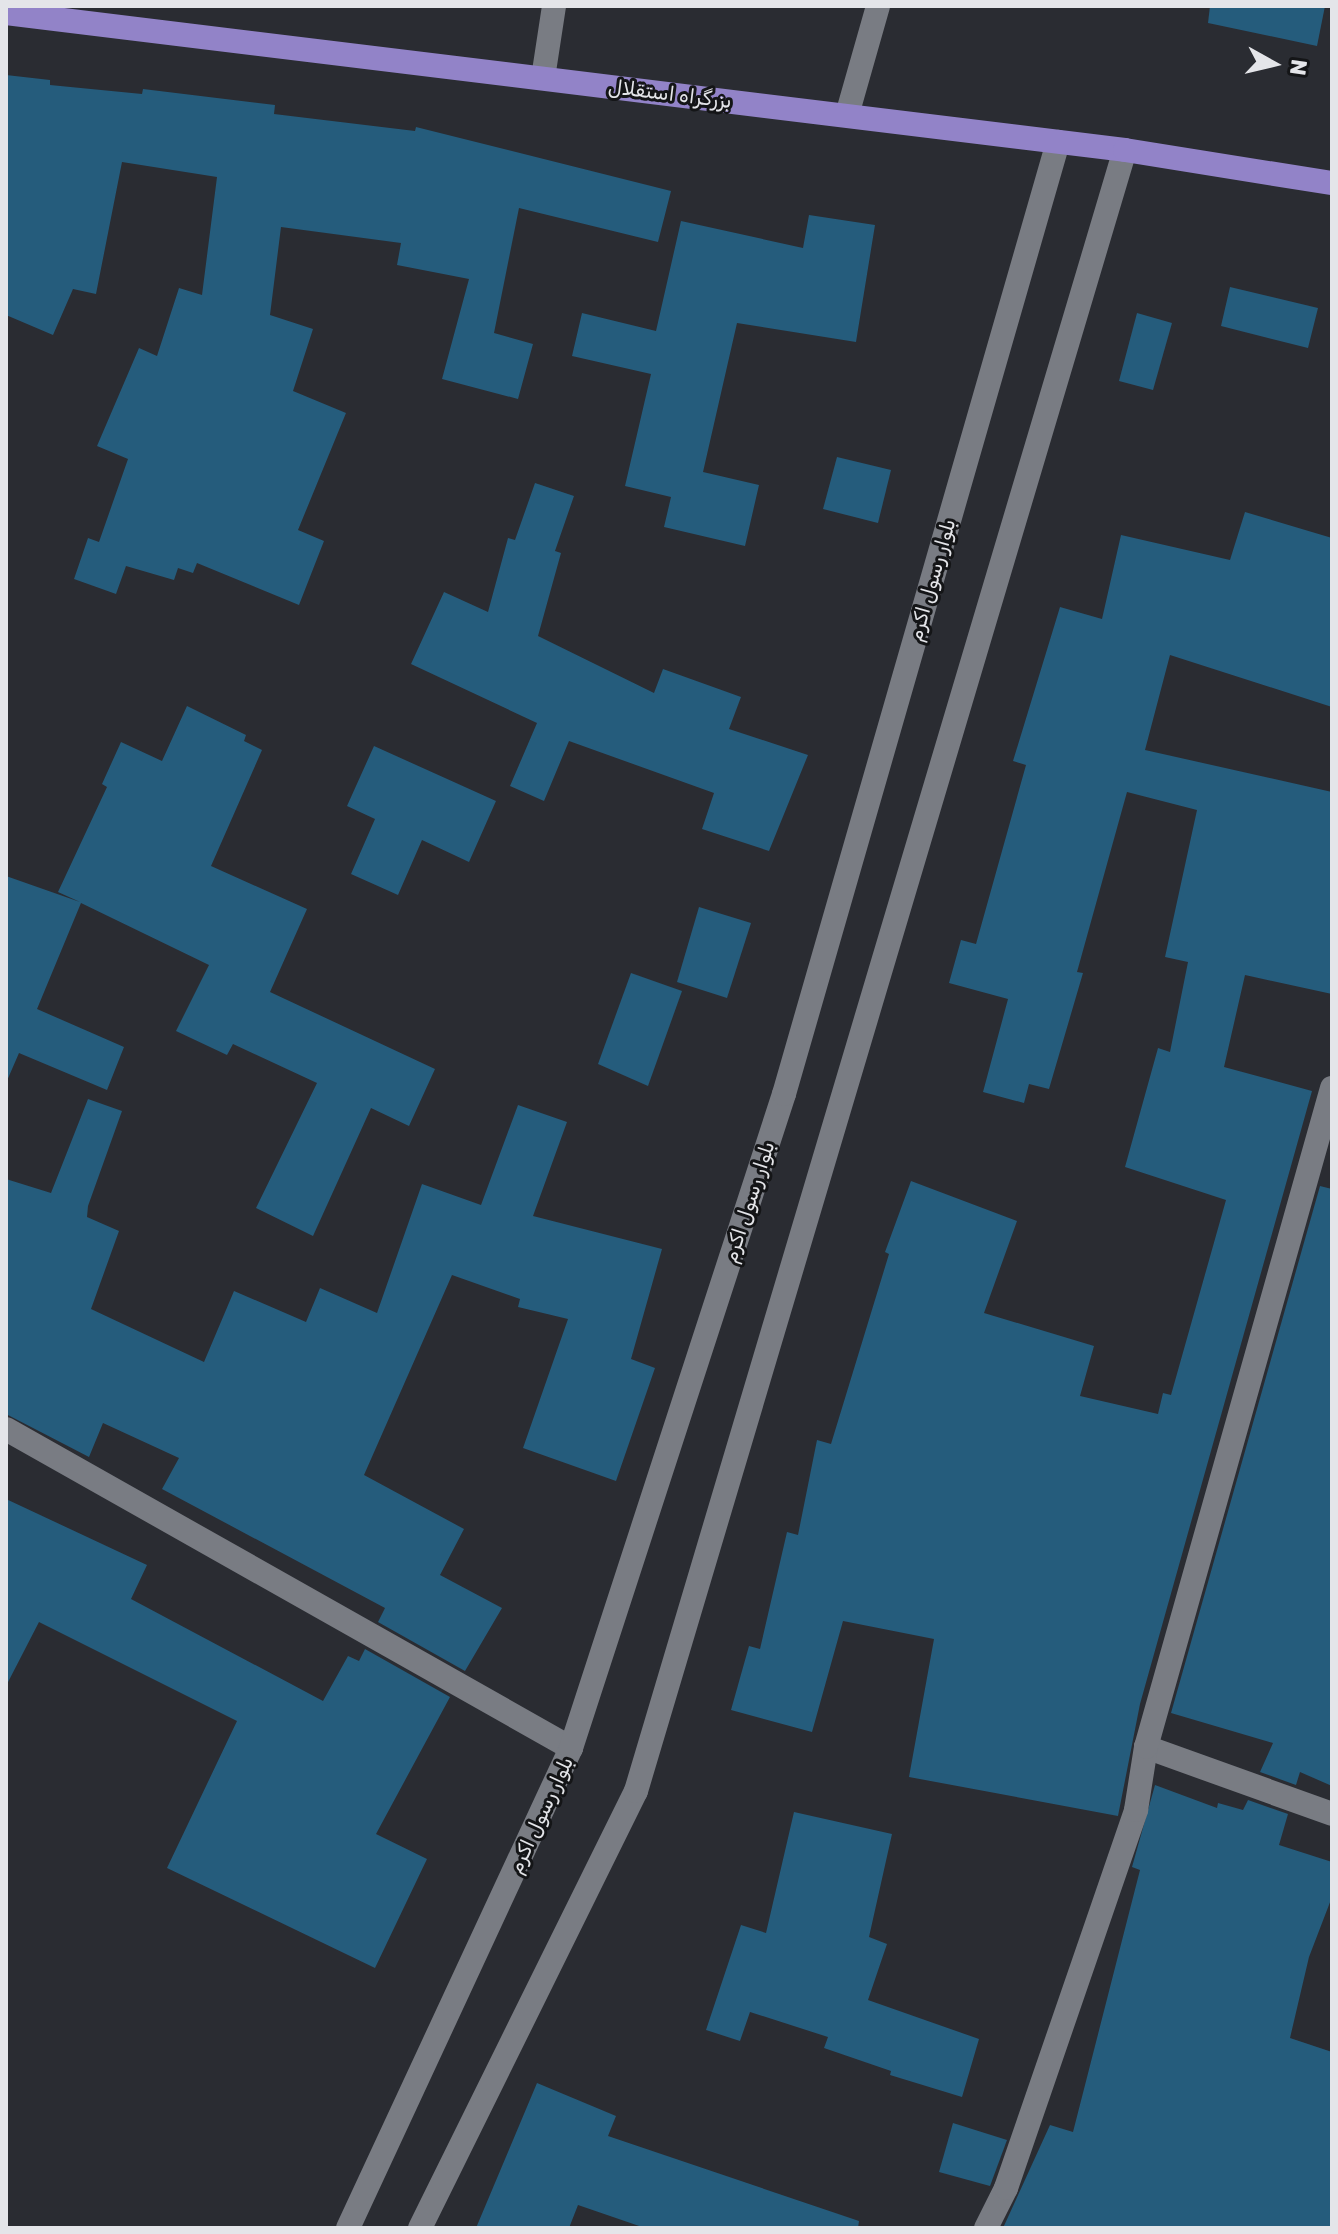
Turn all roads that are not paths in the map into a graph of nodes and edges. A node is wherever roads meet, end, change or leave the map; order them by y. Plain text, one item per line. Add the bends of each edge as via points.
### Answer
1 (554, 6) edge
2 (878, 6) edge
3 (6, 13) edge
4 (543, 78) junction
5 (847, 115) junction
6 (1058, 142) junction
7 (1125, 150) junction
8 (1332, 183) edge
9 (1332, 1088) edge
10 (6, 1429) edge
11 (1146, 1747) junction
12 (571, 1748) junction
13 (1332, 1814) edge
14 (348, 2228) edge
15 (420, 2228) edge
16 (986, 2228) edge

1 - 4 main road
2 - 5 main road
3 - 4 highway, بزرگراه استقلال
4 - 5 highway, بزرگراه استقلال
5 - 6 highway, بزرگراه استقلال
6 - 7 highway, بزرگراه استقلال
6 - 12 main road, بلوار رسول اکرم via 784,1094
7 - 8 highway, بزرگراه استقلال
7 - 15 main road via 843,1111 636,1791
9 - 11 main road
10 - 12 main road
11 - 13 main road
11 - 16 main road via 1136,1810 1006,2188
12 - 14 main road, بلوار رسول اکرم

